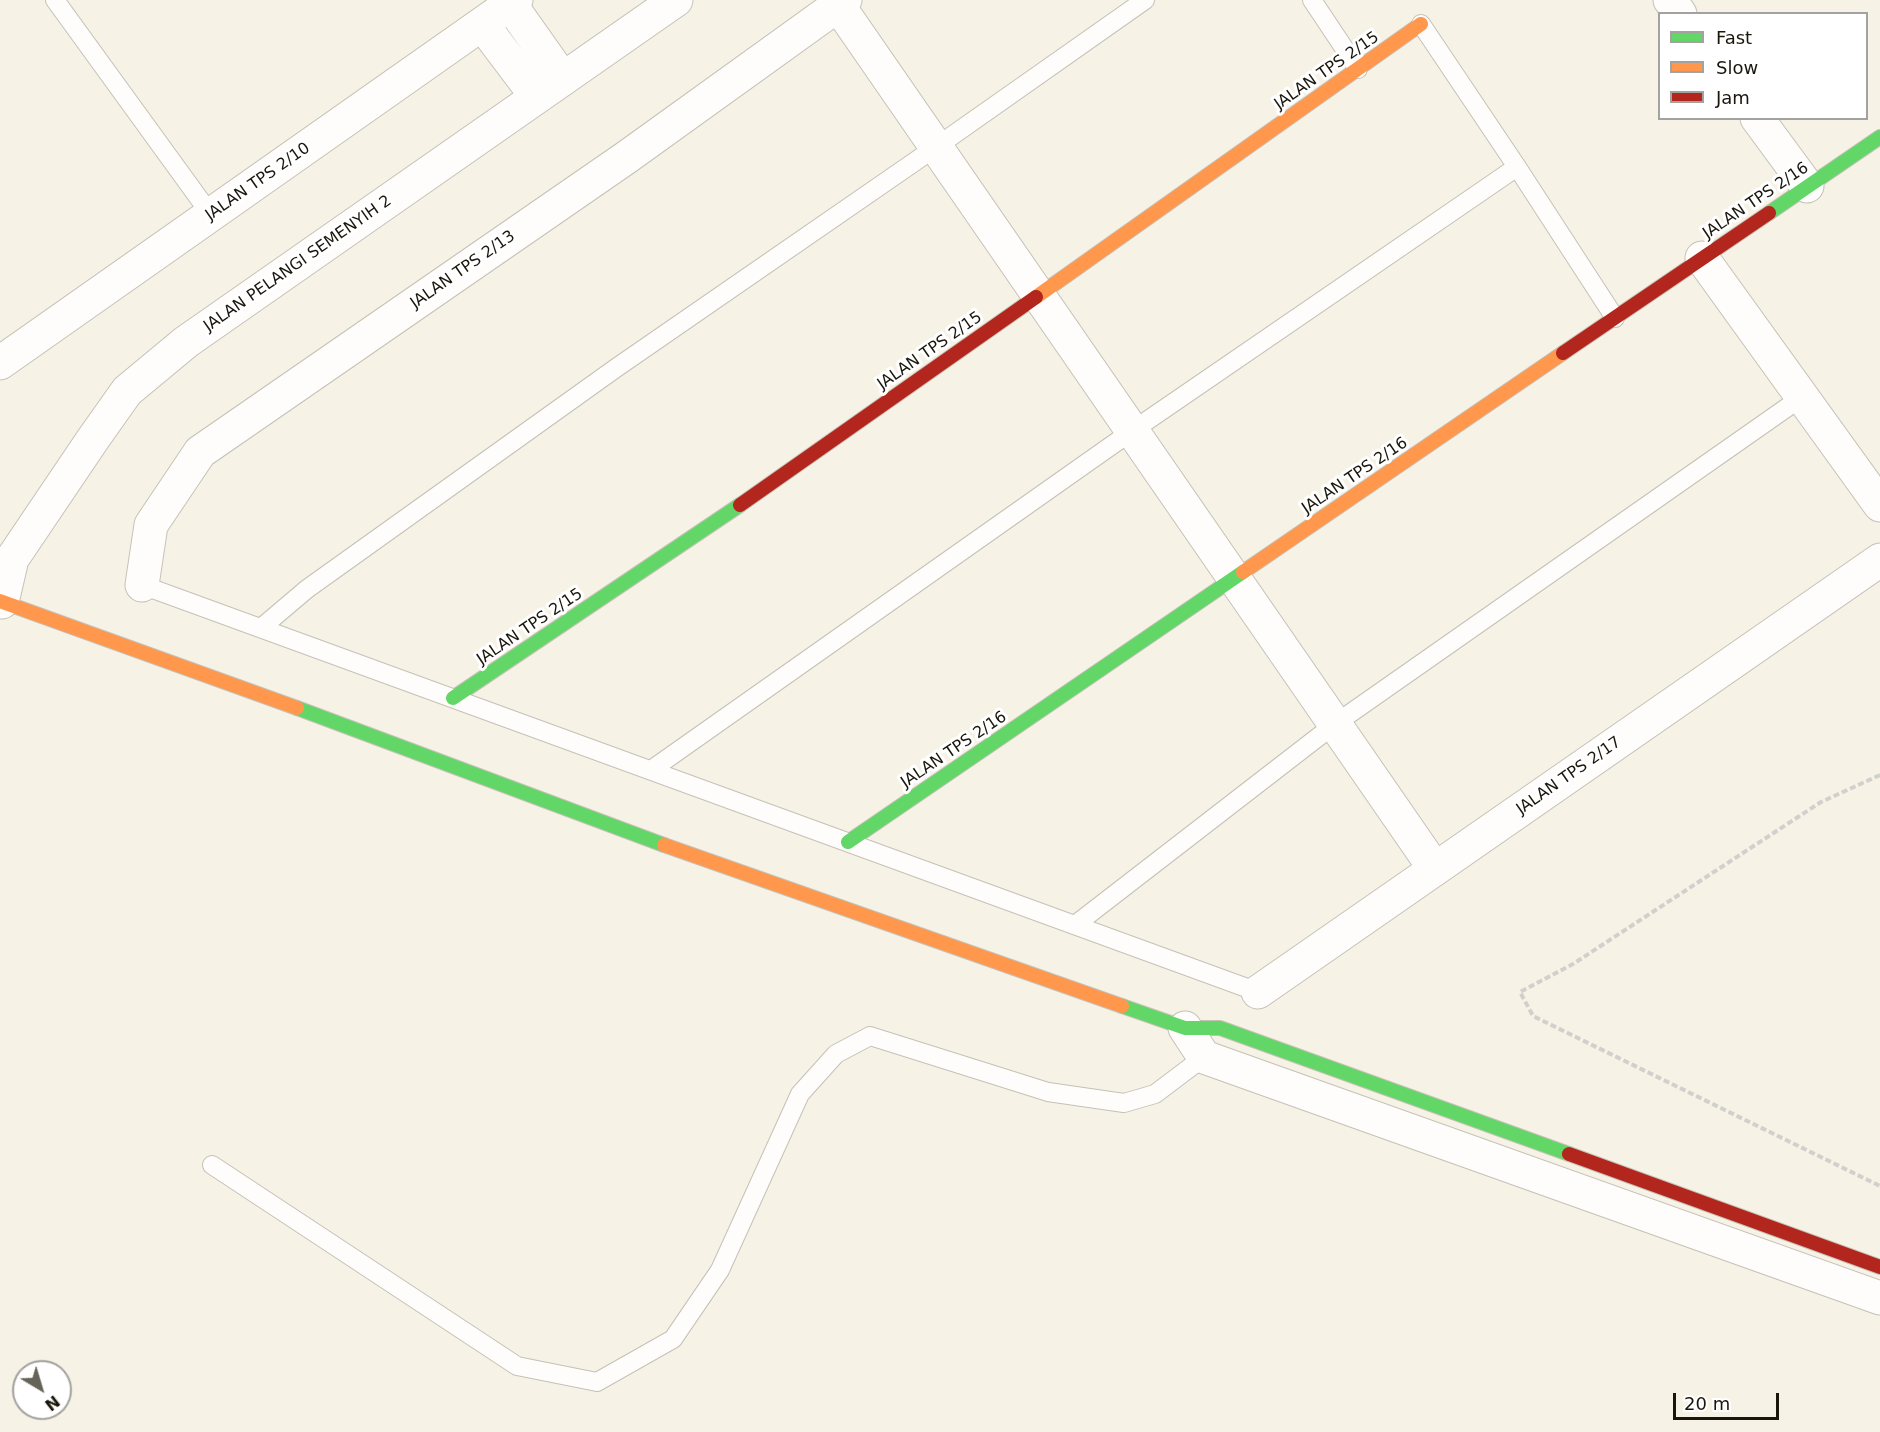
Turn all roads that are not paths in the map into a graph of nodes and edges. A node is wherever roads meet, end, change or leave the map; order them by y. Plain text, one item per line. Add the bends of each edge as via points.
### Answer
1 (55, 0) edge
2 (676, 0) edge
3 (1145, 0) edge
4 (1312, 0) edge
5 (841, 2) edge
6 (498, 9) edge
7 (1421, 24) joint
8 (1358, 69) junction
9 (550, 88) junction
10 (1758, 120) edge
11 (1880, 137) edge
12 (936, 147) junction
13 (1517, 167) junction
14 (1807, 186) junction
15 (211, 215) junction
16 (1702, 258) junction
17 (1038, 295) junction
18 (1615, 318) junction
19 (0, 363) edge
20 (1802, 397) junction
21 (1132, 431) junction
22 (1880, 505) edge
23 (1880, 560) edge
24 (1234, 579) junction
25 (142, 585) joint
26 (1, 601) edge
27 (261, 628) junction
28 (453, 698) junction
29 (1335, 724) junction
30 (651, 771) junction
31 (848, 842) junction
32 (1435, 869) junction
33 (1074, 925) junction
34 (1258, 992) joint
35 (1220, 1028) junction
36 (1185, 1029) junction
37 (1204, 1057) junction
38 (212, 1165) dead end
39 (1880, 1267) edge
40 (1880, 1298) edge

1 - 15 lane
2 - 9 street, JALAN PELANGI SEMENYIH 2
3 - 12 lane
4 - 8 lane
5 - 12 street
5 - 25 street, JALAN TPS 2/13 via 627,157 200,452 152,525
6 - 9 street
6 - 15 street, JALAN TPS 2/10
7 - 8 street, JALAN TPS 2/15
7 - 13 lane
8 - 17 street, JALAN TPS 2/15
9 - 26 street, JALAN PELANGI SEMENYIH 2 via 186,342 127,391 12,559
10 - 14 street
11 - 14 street, JALAN TPS 2/16
12 - 17 street
12 - 27 lane via 616,368 307,589
13 - 18 lane
13 - 21 lane
14 - 16 street, JALAN TPS 2/16
15 - 19 street, JALAN TPS 2/10
16 - 18 street, JALAN TPS 2/16
16 - 20 street
17 - 21 street
17 - 28 street, JALAN TPS 2/15 via 761,492
18 - 24 street, JALAN TPS 2/16
20 - 22 street
20 - 29 lane
21 - 24 street
21 - 30 lane
23 - 32 street, JALAN TPS 2/17
24 - 29 street
24 - 31 street, JALAN TPS 2/16
25 - 27 lane
26 - 36 street via 673,848
27 - 28 lane
28 - 30 lane
29 - 32 street
29 - 33 lane
30 - 31 lane
31 - 33 lane
32 - 34 street, JALAN TPS 2/17
33 - 34 lane
35 - 36 street
35 - 37 lane
35 - 39 street
36 - 37 street
37 - 38 lane via 1155,1094 1124,1103 1048,1092 870,1036 836,1054 800,1095 720,1270 673,1339 597,1382 518,1366
37 - 40 street

